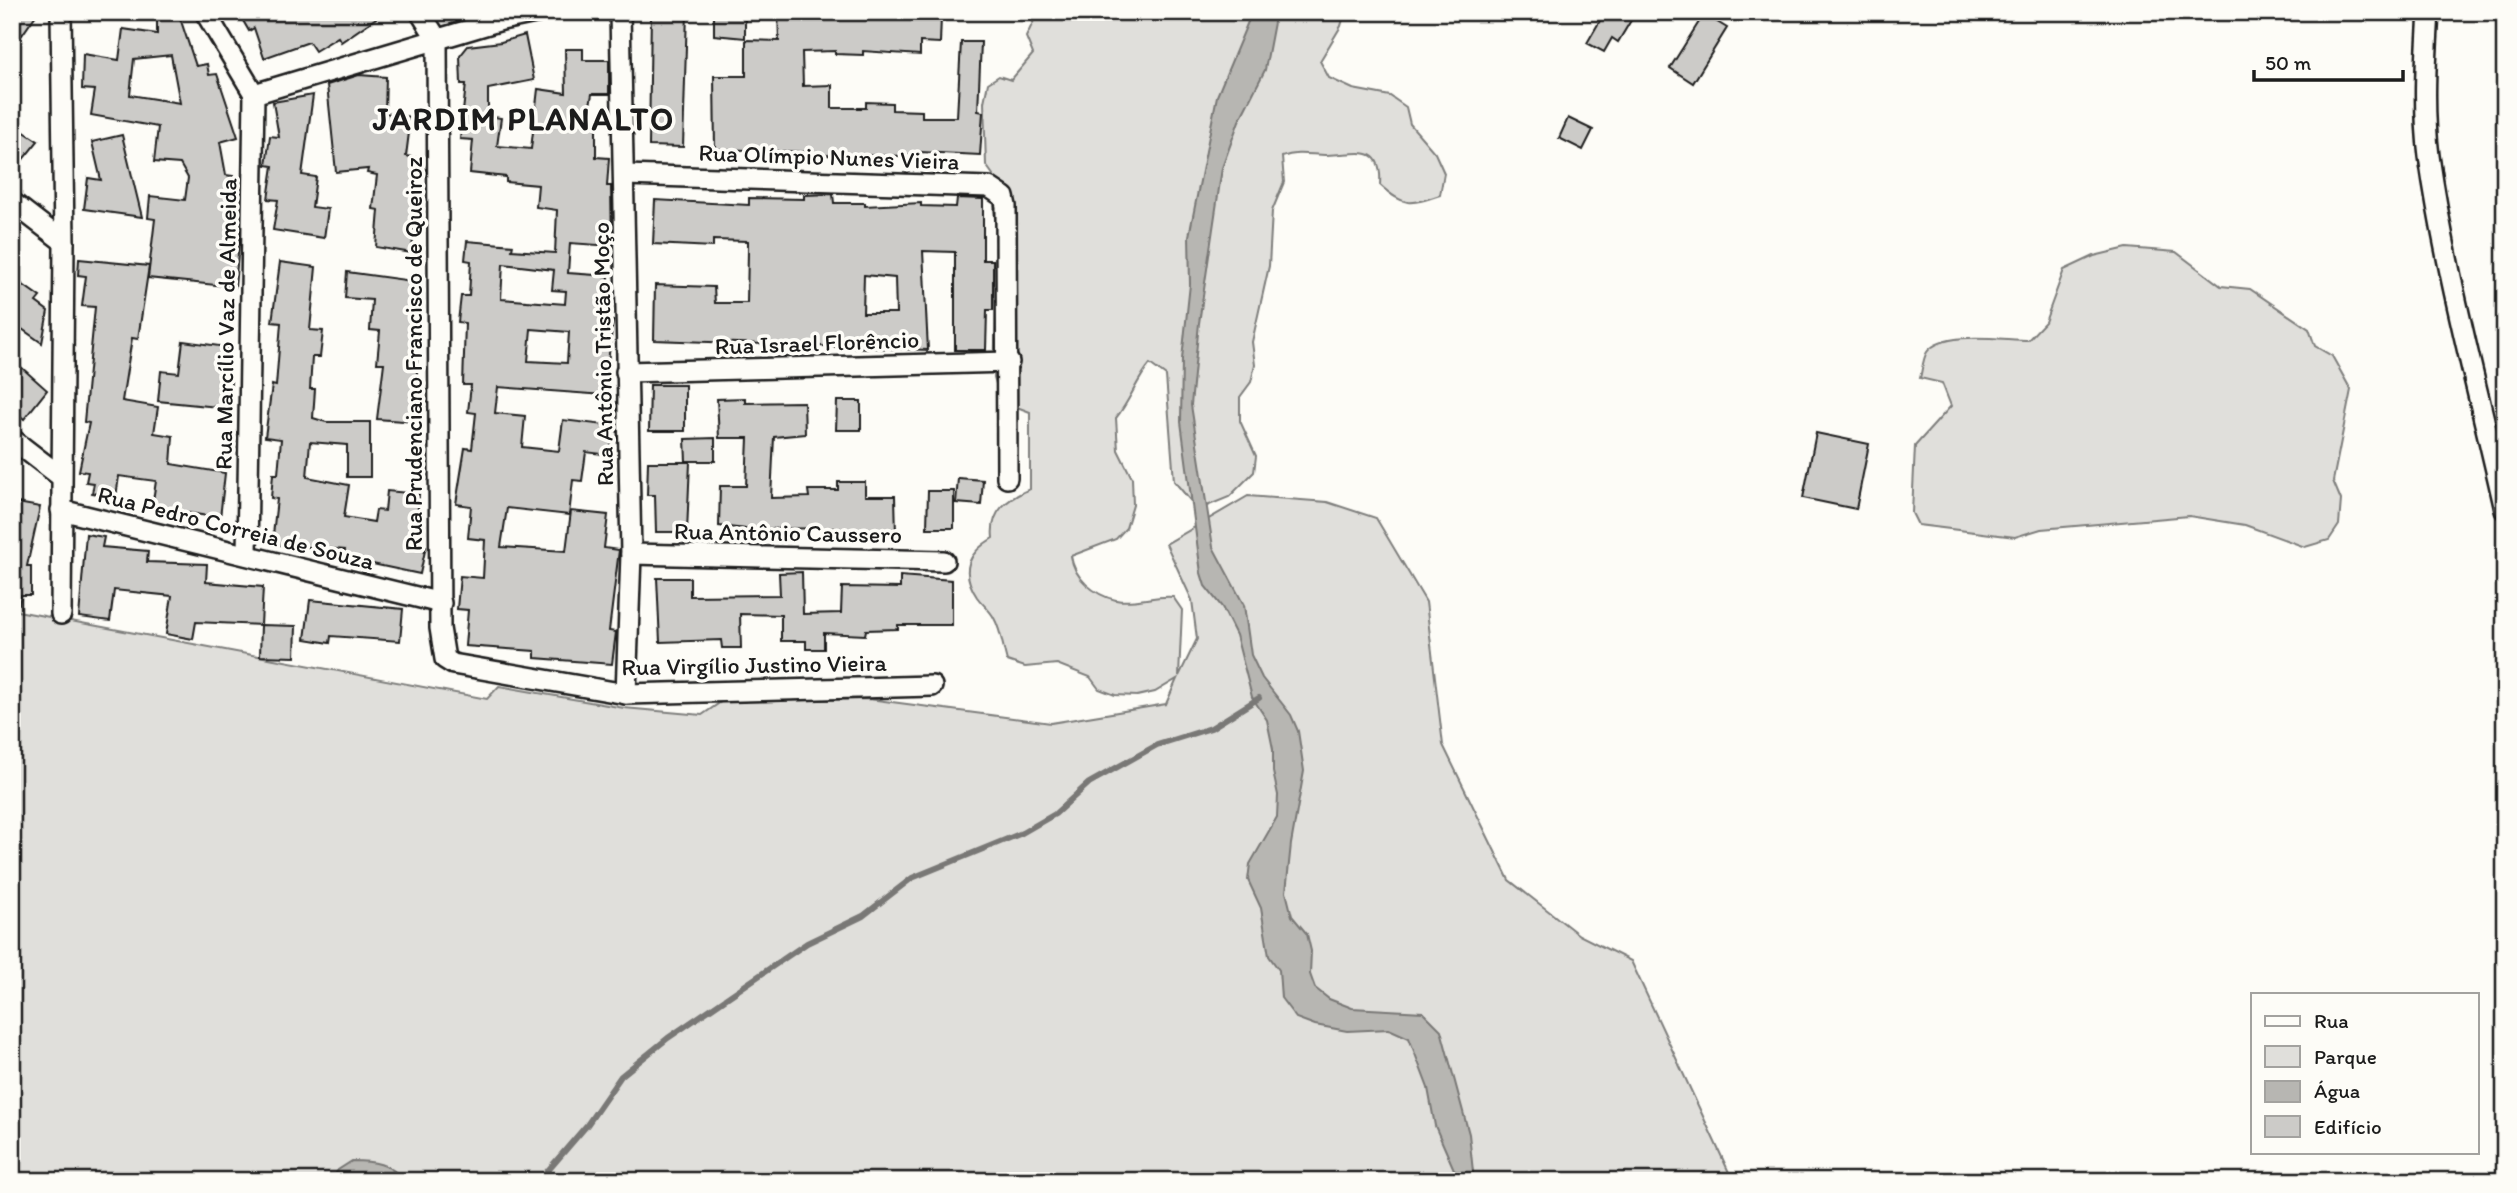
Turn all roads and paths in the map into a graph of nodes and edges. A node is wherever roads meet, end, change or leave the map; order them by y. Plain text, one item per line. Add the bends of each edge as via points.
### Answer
1 (61, 12) edge
2 (205, 12) edge
3 (420, 12) edge
4 (540, 12) edge
5 (620, 12) edge
6 (2428, 12) edge
7 (437, 39) junction
8 (254, 94) junction
9 (625, 176) junction
10 (12, 202) edge
11 (64, 242) junction
12 (1009, 362) junction
13 (626, 372) junction
14 (12, 439) edge
15 (60, 476) junction
16 (1007, 478) dead end
17 (61, 510) junction
18 (2505, 510) edge
19 (631, 554) junction
20 (247, 555) junction
21 (944, 561) dead end
22 (441, 603) junction
23 (61, 614) dead end
24 (453, 664) joint
25 (932, 686) dead end
26 (626, 694) junction

1 - 11 street
2 - 8 street
3 - 7 street
4 - 7 street
5 - 9 street, Rua Antônio Tristão Moço
6 - 18 street via 2429,154
7 - 8 street
7 - 22 street, Rua Prudenciano Francisco de Queiroz
8 - 20 street, Rua Marcílio Vaz de Almeida
9 - 12 street, Rua Olímpio Nunes Vieira via 989,187 1004,197 1006,206
9 - 13 street, Rua Antônio Tristão Moço
10 - 11 street
11 - 15 street
12 - 13 street, Rua Israel Florêncio
12 - 16 street
13 - 19 street, Rua Antônio Tristão Moço
14 - 15 street
15 - 17 street
17 - 20 street, Rua Pedro Correia de Souza
17 - 23 street
19 - 21 street, Rua Antônio Caussero
19 - 26 street, Rua Antônio Tristão Moço
20 - 22 street, Rua Pedro Correia de Souza
22 - 24 street, Rua Prudenciano Francisco de Queiroz via 440,640 445,659
24 - 26 street, Rua Virgílio Justino Vieira
25 - 26 street, Rua Virgílio Justino Vieira

